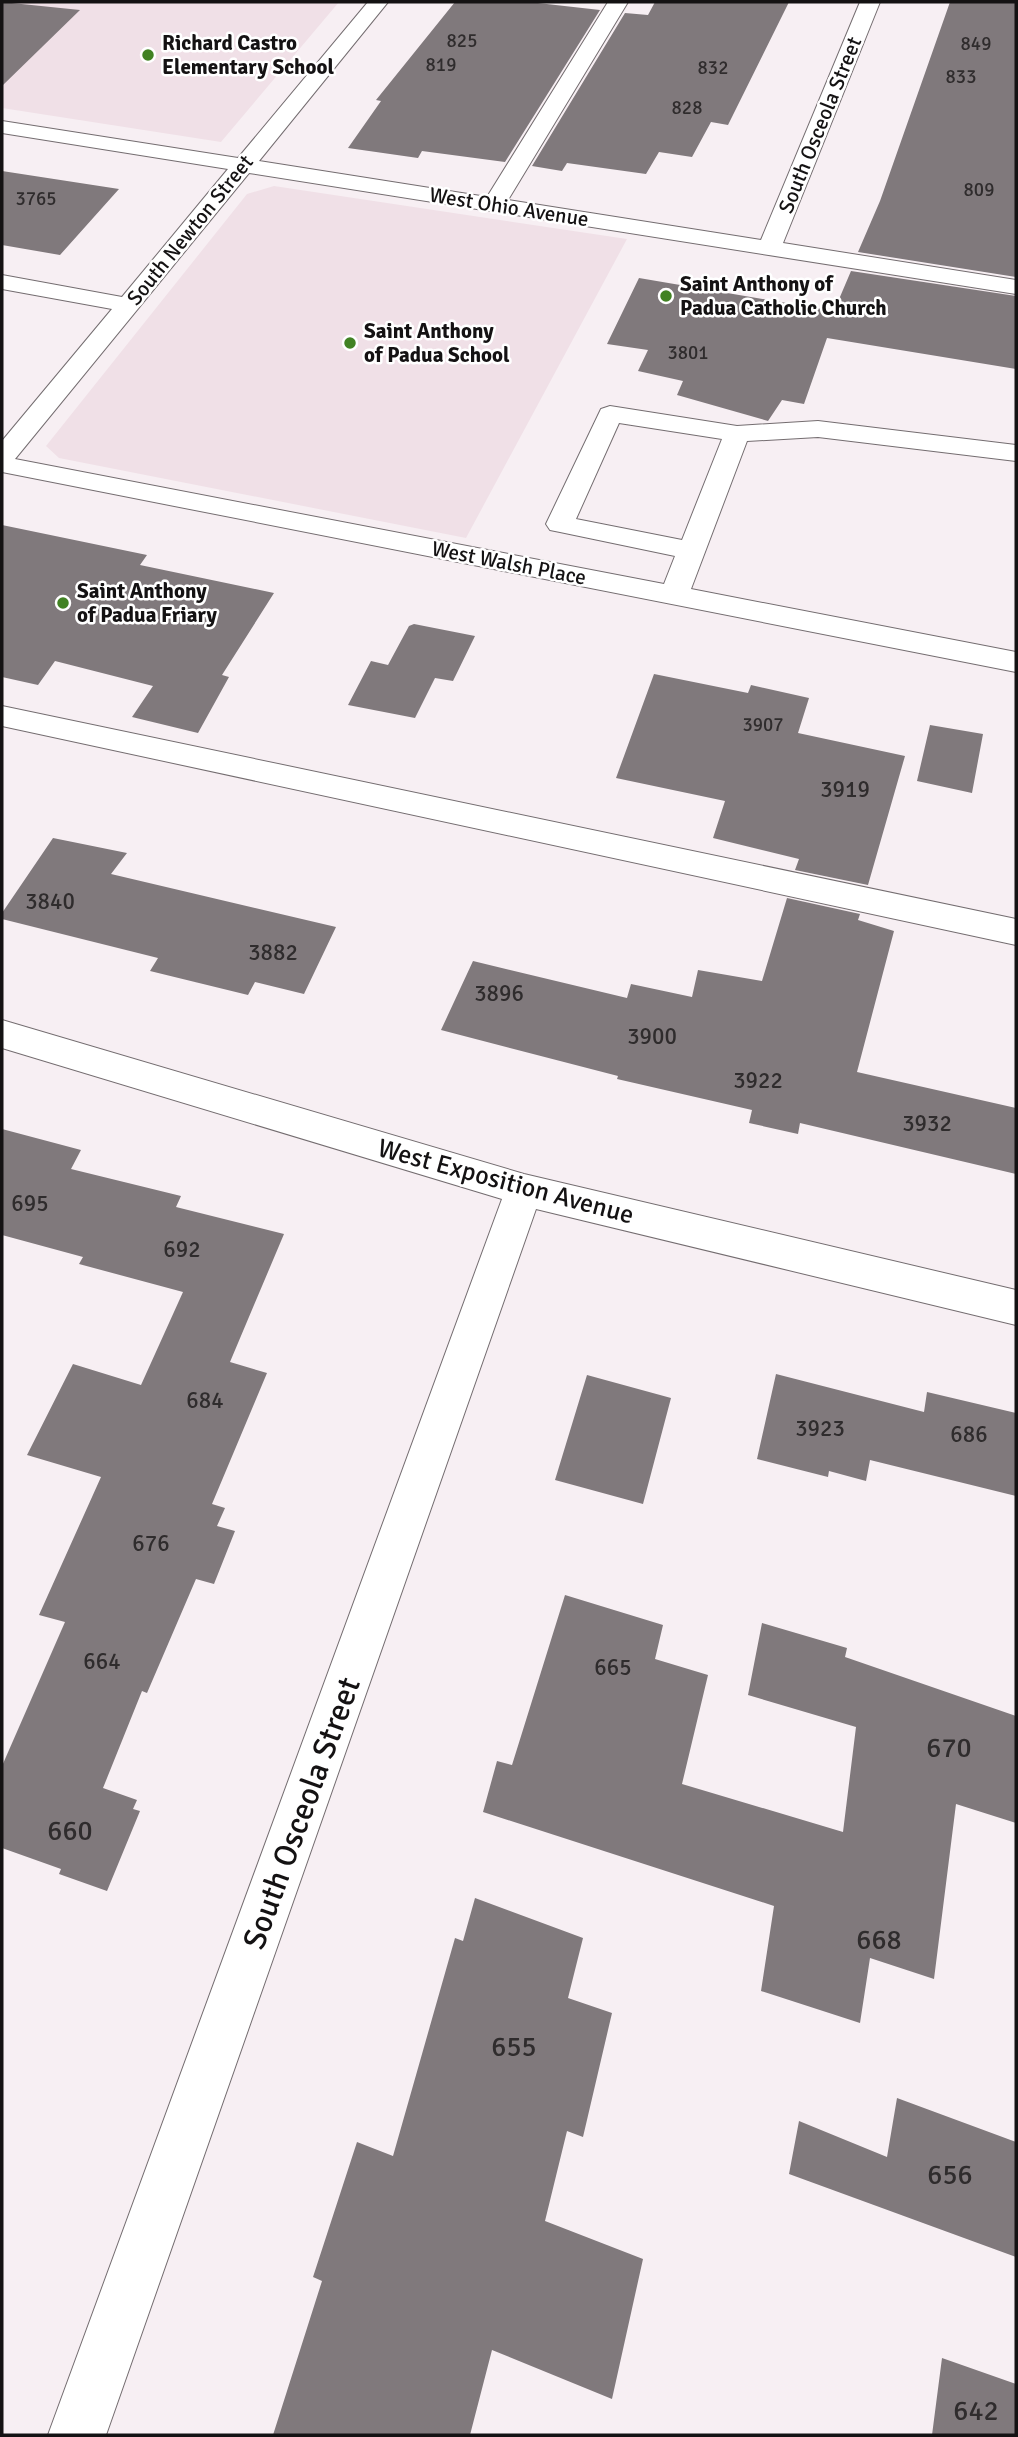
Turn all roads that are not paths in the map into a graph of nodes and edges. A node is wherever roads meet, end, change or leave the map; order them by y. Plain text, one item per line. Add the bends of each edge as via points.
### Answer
1 (377, 2) edge
2 (618, 2) edge
3 (870, 2) edge
4 (2, 127) edge
5 (244, 165) junction
6 (494, 204) junction
7 (769, 248) junction
8 (2, 282) edge
9 (1016, 287) edge
10 (129, 305) junction
11 (737, 434) junction
12 (1016, 453) edge
13 (2, 458) edge
14 (2, 464) edge
15 (691, 550) junction
16 (674, 595) junction
17 (1016, 662) edge
18 (2, 716) edge
19 (1016, 932) edge
20 (2, 1034) edge
21 (524, 1190) junction
22 (1016, 1307) edge
23 (77, 2435) edge

1 - 5 street, South Newton Street
2 - 6 street
3 - 7 street, South Osceola Street
4 - 5 street, West Ohio Avenue
5 - 6 street, West Ohio Avenue
5 - 10 street, South Newton Street
6 - 7 street, West Ohio Avenue
7 - 9 street, West Ohio Avenue
8 - 10 street
10 - 13 street, South Newton Street
11 - 12 street via 818,429
11 - 15 street
11 - 15 street via 611,414 560,524
14 - 16 street, West Walsh Place
15 - 16 street
16 - 17 street, West Walsh Place
18 - 19 street
20 - 21 street, West Exposition Avenue
21 - 22 street, West Exposition Avenue
21 - 23 street, South Osceola Street

